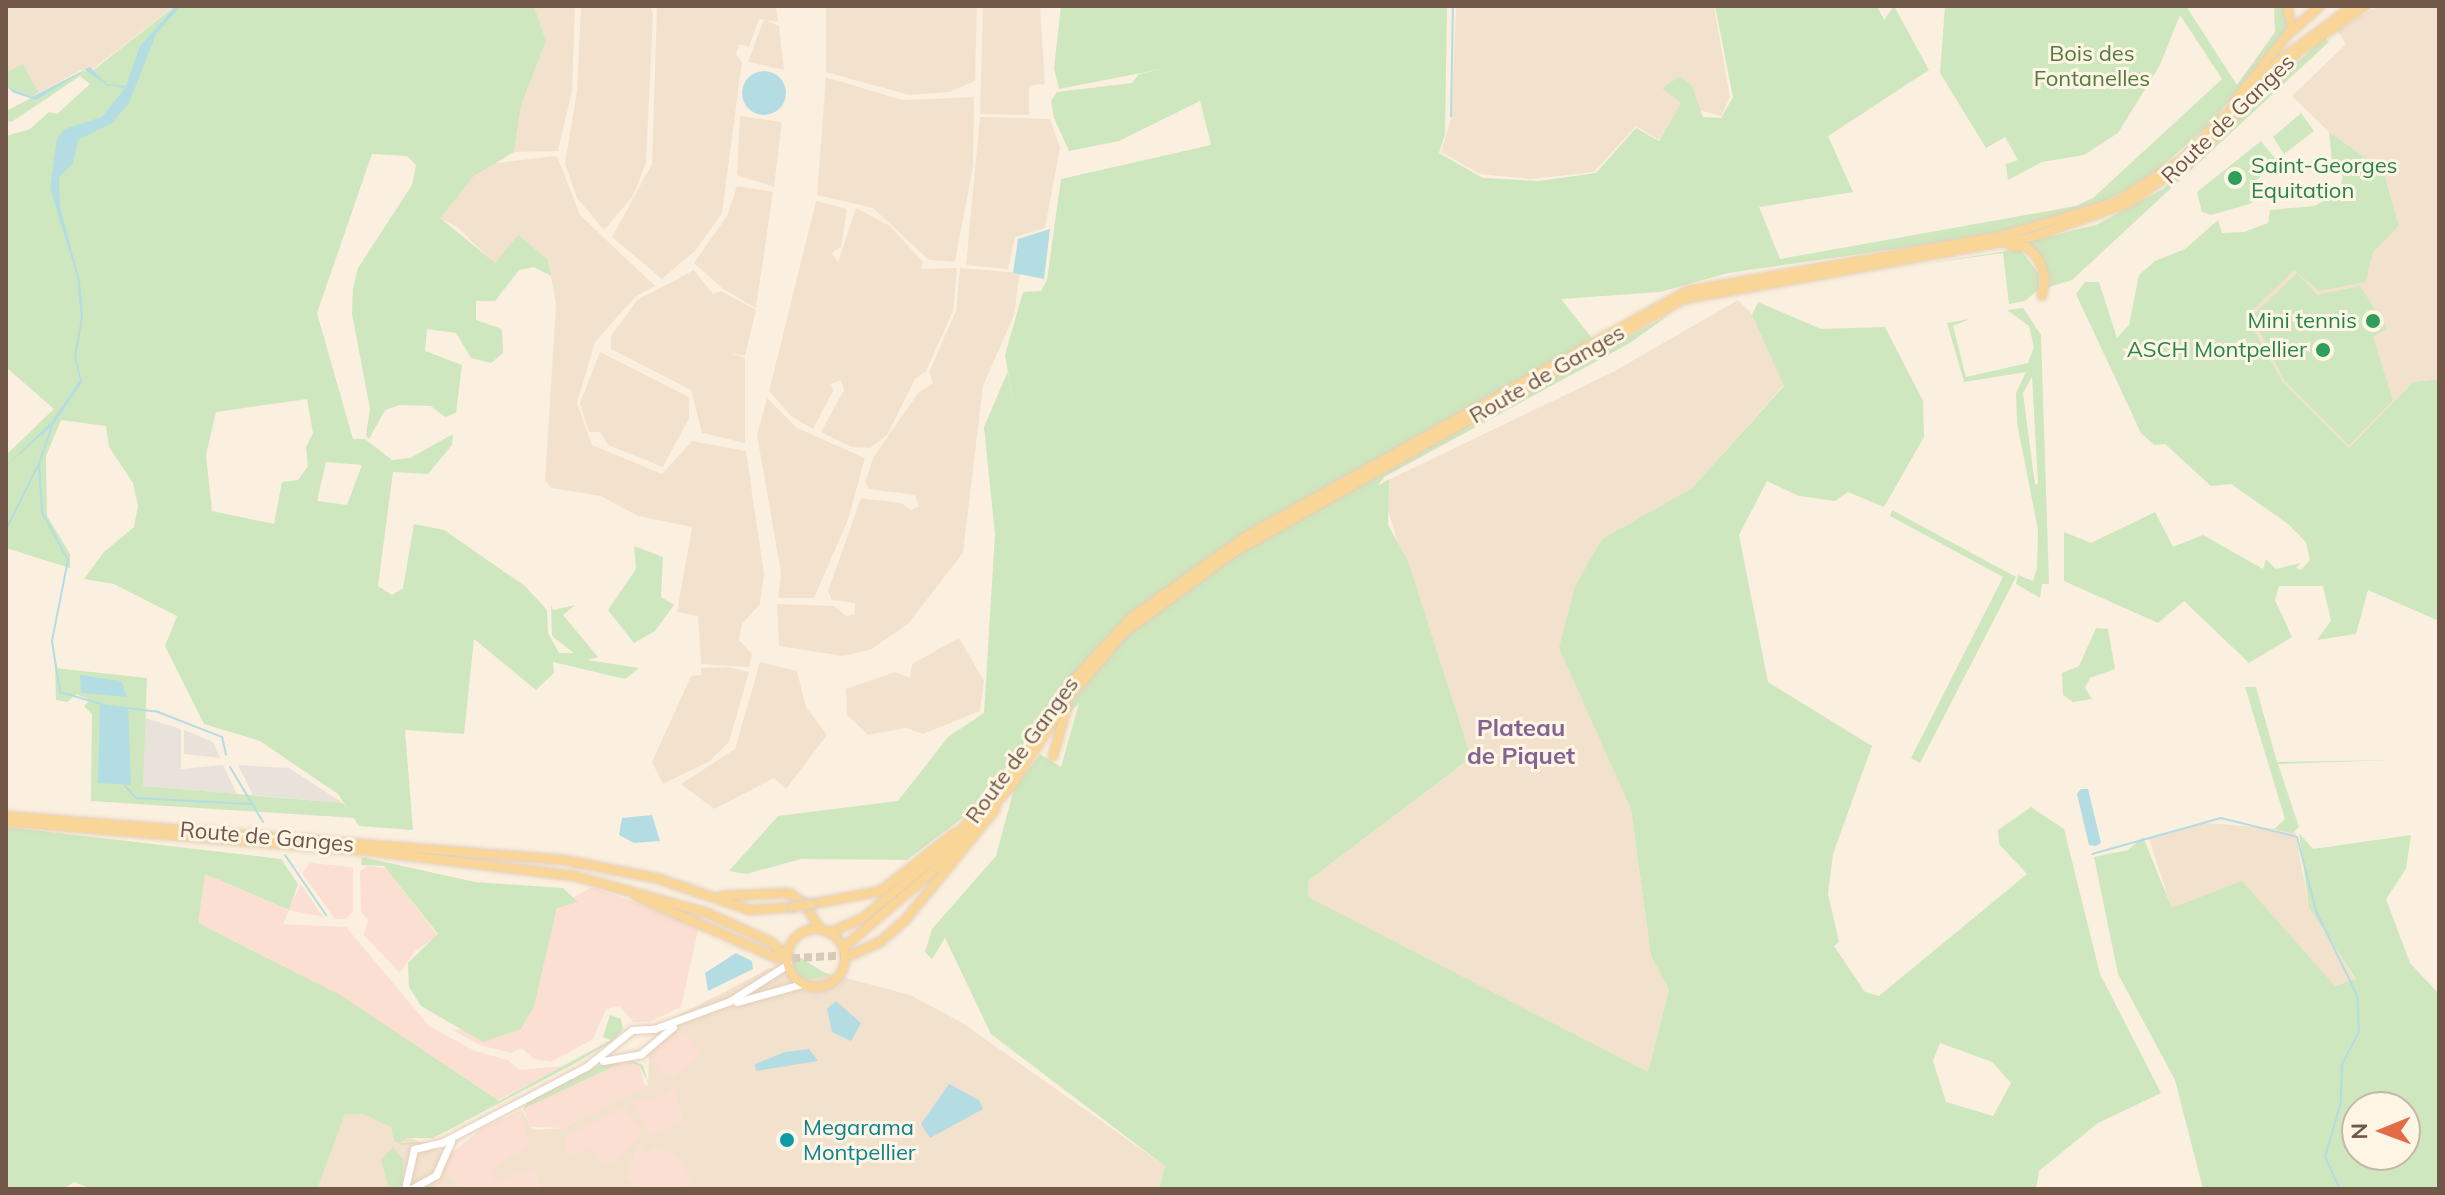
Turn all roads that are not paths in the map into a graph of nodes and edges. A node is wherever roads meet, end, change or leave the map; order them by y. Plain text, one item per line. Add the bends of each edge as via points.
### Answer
1 (2287, 6) edge
2 (2299, 6) edge
3 (2353, 6) edge
4 (2365, 6) edge
5 (2317, 7) edge
6 (2288, 35) junction
7 (2158, 178) junction
8 (1898, 260) junction
9 (2042, 296) dead end
10 (1069, 697) junction
11 (1053, 756) dead end
12 (1012, 785) junction
13 (979, 813) junction
14 (6, 819) edge
15 (368, 848) junction
16 (527, 869) junction
17 (693, 890) junction
18 (825, 931) junction
19 (843, 948) junction
20 (851, 955) tunnel mouth
21 (784, 960) junction
22 (802, 984) junction
23 (641, 1030) junction
24 (624, 1038) junction
25 (649, 1042) junction
26 (630, 1053) junction
27 (586, 1067) junction
28 (468, 1128) junction
29 (428, 1147) junction
30 (440, 1160) junction
31 (408, 1171) junction
32 (425, 1180) junction
33 (405, 1189) edge
34 (411, 1189) edge

1 - 6 main road via 2293,25
2 - 5 main road
3 - 7 main road, Route de Ganges via 2279,61
4 - 8 main road, Route de Ganges via 2297,53 2189,161 2129,203 2047,233
5 - 6 main road
6 - 7 main road via 2226,111
7 - 13 main road, Route de Ganges via 2052,225 1721,283 1644,310 1275,518 1160,595 1096,653
8 - 9 main road via 2023,246 2044,270
8 - 10 main road, Route de Ganges via 1715,290 1654,313 1209,568 1125,632
10 - 11 main road
10 - 12 main road, Route de Ganges
12 - 19 main road, Route de Ganges via 942,863
12 - 20 main road via 906,919
13 - 17 main road, bridge via 881,891 750,910
13 - 18 main road, Route de Ganges via 904,887 863,918
14 - 15 main road, Route de Ganges
15 - 16 main road
15 - 17 main road, Route de Ganges via 529,857 622,870
16 - 21 main road via 637,896
16 - 21 main road via 626,888 740,927
17 - 18 main road via 743,899 789,893 804,903
18 - 19 main road
18 - 21 main road via 797,936
19 - 22 main road via 844,964 834,980 822,986
21 - 22 main road
21 - 23 main road via 748,993
22 - 25 main road via 777,986
23 - 24 main road
23 - 25 main road
24 - 26 main road
24 - 27 main road
25 - 26 main road via 644,1052
26 - 27 main road
27 - 28 main road
28 - 29 main road
28 - 30 main road
29 - 30 main road
29 - 31 main road via 410,1153
30 - 32 main road via 439,1171
31 - 32 main road
31 - 33 main road
32 - 34 main road

